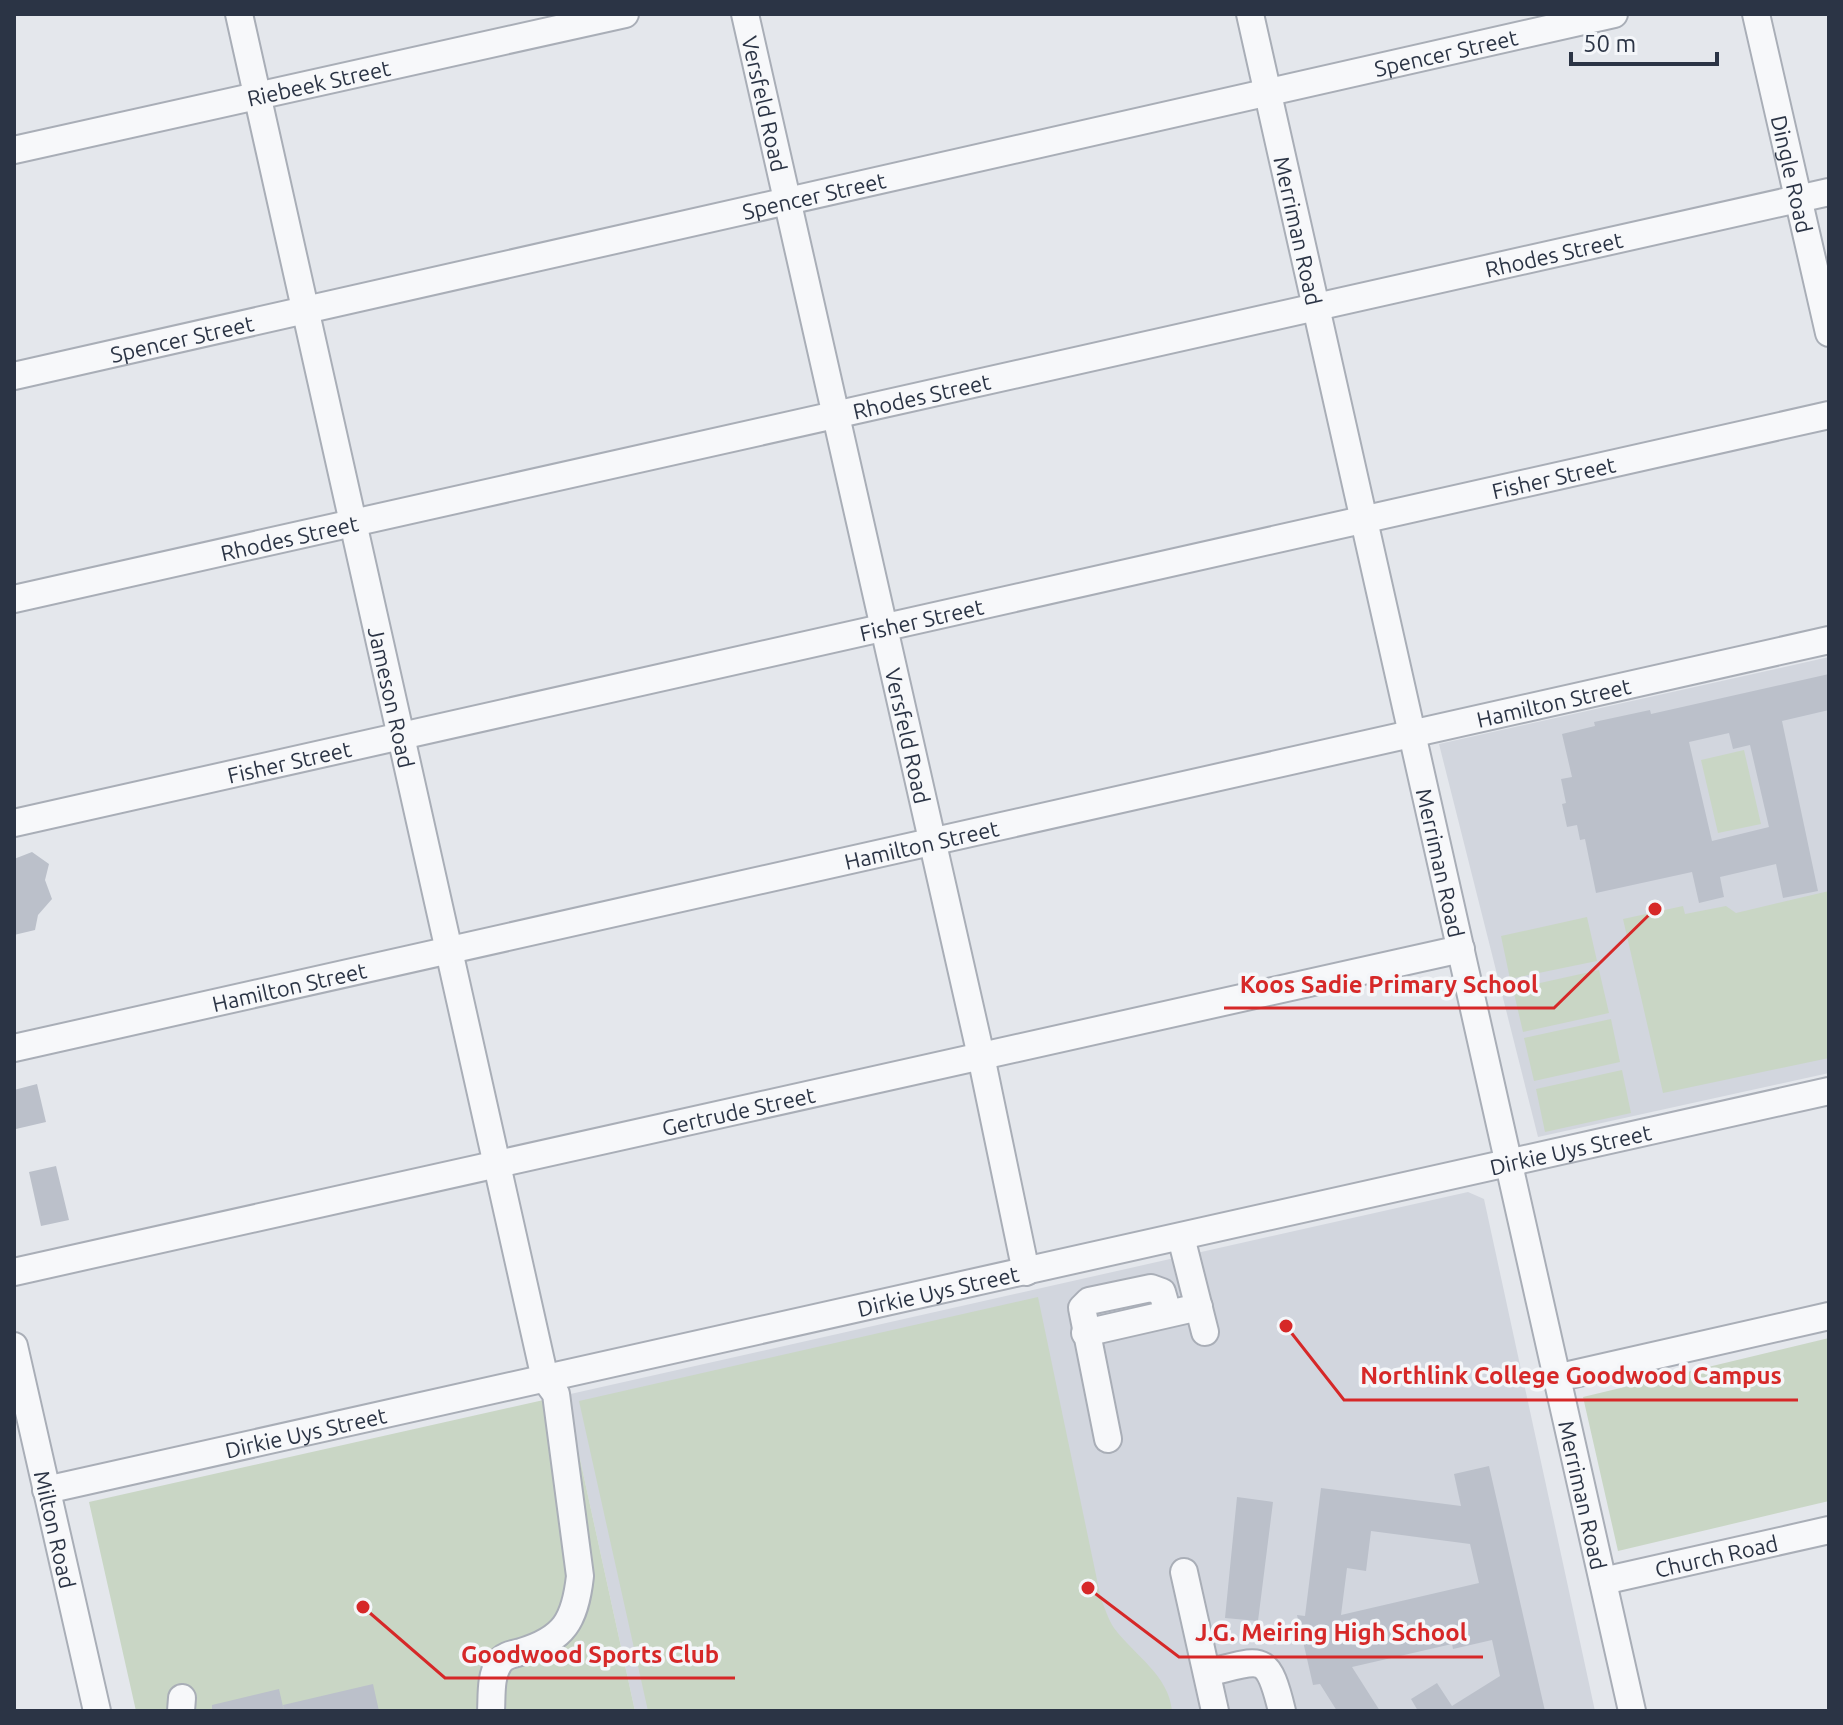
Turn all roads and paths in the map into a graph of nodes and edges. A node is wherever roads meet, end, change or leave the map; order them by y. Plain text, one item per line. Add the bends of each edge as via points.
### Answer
1 (239, 14) edge
2 (625, 14) edge
3 (745, 14) edge
4 (1250, 14) edge
5 (1614, 14) edge
6 (1756, 14) edge
7 (1267, 93) junction
8 (257, 96) junction
9 (14, 150) edge
10 (1829, 192) edge
11 (1798, 199) junction
12 (788, 202) junction
13 (1318, 308) junction
14 (306, 310) junction
15 (1829, 333) edge
16 (14, 376) edge
17 (1829, 415) edge
18 (836, 416) junction
19 (1364, 522) junction
20 (352, 526) junction
21 (14, 599) edge
22 (885, 629) junction
23 (1829, 640) edge
24 (1413, 735) junction
25 (401, 737) junction
26 (14, 823) edge
27 (931, 843) junction
28 (1461, 949) junction
29 (449, 952) junction
30 (14, 1048) edge
31 (981, 1056) junction
32 (1829, 1091) edge
33 (496, 1163) junction
34 (1510, 1164) junction
35 (1181, 1237) junction
36 (14, 1272) edge
37 (1026, 1272) junction
38 (1829, 1316) edge
39 (14, 1346) edge
40 (1556, 1378) junction
41 (545, 1379) junction
42 (1108, 1439) dead end
43 (46, 1490) junction
44 (1829, 1530) edge
45 (1184, 1572) dead end
46 (1603, 1581) junction
47 (1207, 1673) junction
48 (97, 1711) edge
49 (491, 1711) edge
50 (1215, 1711) edge
51 (1282, 1711) edge
52 (1632, 1711) edge

1 - 8 street, Jameson Road
2 - 8 street, Riebeek Street
3 - 12 street, Versfeld Road
4 - 7 street, Merriman Road
5 - 7 street, Spencer Street
6 - 11 street, Dingle Road
7 - 12 street, Spencer Street
7 - 13 street, Merriman Road
8 - 9 street, Riebeek Street
8 - 14 street, Jameson Road
10 - 11 street, Rhodes Street
11 - 13 street, Rhodes Street
11 - 15 street, Dingle Road
12 - 14 street, Spencer Street
12 - 18 street, Versfeld Road
13 - 18 street, Rhodes Street
13 - 19 street, Merriman Road
14 - 16 street, Spencer Street
14 - 20 street, Jameson Road
17 - 19 street, Fisher Street
18 - 20 street, Rhodes Street
18 - 22 street, Versfeld Road
19 - 22 street, Fisher Street
19 - 24 street, Merriman Road
20 - 21 street, Rhodes Street
20 - 25 street, Jameson Road
22 - 25 street, Fisher Street
22 - 27 street, Versfeld Road
23 - 24 street, Hamilton Street
24 - 27 street, Hamilton Street
24 - 28 street, Merriman Road
25 - 26 street, Fisher Street
25 - 29 street, Jameson Road
27 - 29 street, Hamilton Street
27 - 31 street, Versfeld Road
28 - 31 street, Gertrude Street
28 - 34 street, Merriman Road
29 - 30 street, Hamilton Street
29 - 33 street, Jameson Road
31 - 33 street, Gertrude Street
31 - 37 street, Versfeld Road
32 - 34 street, Dirkie Uys Street
33 - 36 street, Gertrude Street
33 - 41 street, Jameson Road
34 - 35 street, Dirkie Uys Street
34 - 40 street, Merriman Road
35 - 37 street, Dirkie Uys Street
35 - 42 street via 1202,1319 1168,1313 1085,1333
37 - 41 street, Dirkie Uys Street
38 - 40 street
39 - 43 street, Milton Road
40 - 46 street, Merriman Road
41 - 43 street, Dirkie Uys Street
41 - 49 street, Jameson Road via 556,1394 580,1576 578,1597 572,1616 548,1643 503,1658 497,1665
43 - 48 street, Milton Road
44 - 46 street, Church Road
45 - 47 street
46 - 52 street, Merriman Road
47 - 50 street
47 - 51 street via 1262,1664 1273,1676

